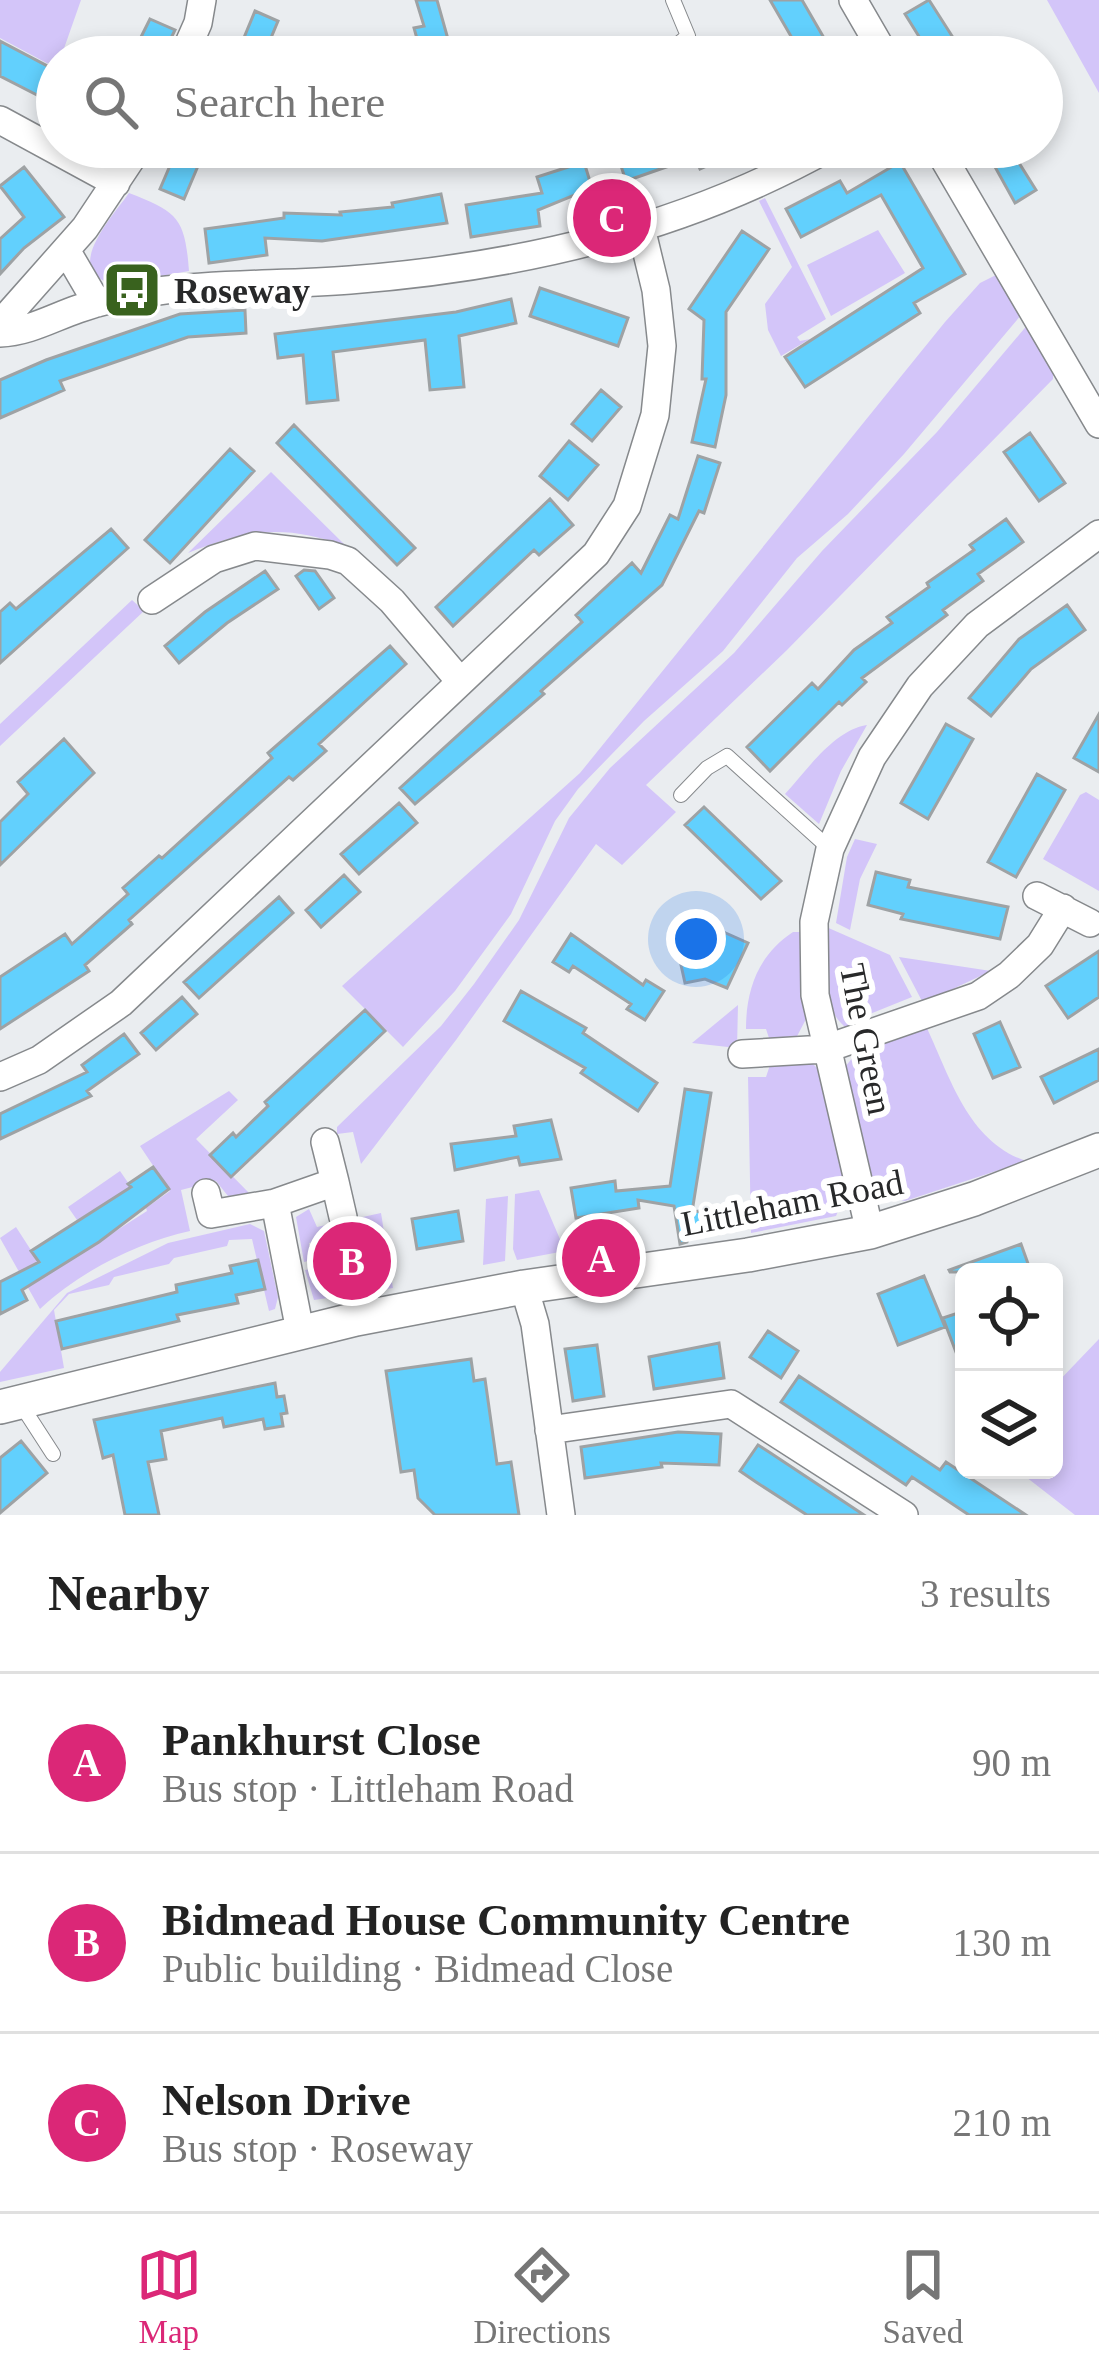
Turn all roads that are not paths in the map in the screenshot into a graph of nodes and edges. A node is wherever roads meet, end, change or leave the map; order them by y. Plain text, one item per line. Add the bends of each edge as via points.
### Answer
1 (202, 0) edge
2 (673, 0) edge
3 (853, 0) edge
4 (192, 36) edge
5 (688, 36) edge
6 (874, 36) edge
7 (0, 120) edge
8 (36, 140) edge
9 (88, 168) edge
10 (126, 168) edge
11 (788, 168) edge
12 (950, 168) edge
13 (116, 183) junction
14 (641, 228) junction
15 (66, 250) junction
16 (97, 303) junction
17 (0, 328) edge
18 (1099, 424) edge
19 (1099, 533) edge
20 (152, 600) dead end
21 (459, 680) junction
22 (681, 795) dead end
23 (830, 849) junction
24 (1090, 923) dead end
25 (825, 1048) junction
26 (742, 1054) dead end
27 (0, 1077) edge
28 (325, 1142) dead end
29 (1099, 1150) edge
30 (335, 1182) junction
31 (206, 1193) dead end
32 (275, 1203) junction
33 (343, 1217) dead end
34 (870, 1232) junction
35 (524, 1287) junction
36 (299, 1331) junction
37 (10, 1404) edge
38 (549, 1430) junction
39 (53, 1454) dead end
40 (561, 1515) edge
41 (904, 1515) edge

1 - 4 street
2 - 5 lane
3 - 6 street
7 - 8 street
9 - 13 street
10 - 13 street
11 - 14 street
12 - 18 street
13 - 15 street
14 - 16 street via 500,264 190,287
14 - 21 street via 662,346 655,415 627,506 596,554
15 - 16 street
15 - 17 street
16 - 17 street via 18,332
19 - 23 street, The Green via 977,625 920,686 872,757
20 - 21 street via 214,559 255,546 330,554 392,602
21 - 27 street via 121,1003
22 - 23 lane via 727,756
23 - 25 street, The Green via 814,922 814,995
24 - 25 street via 1050,902 1040,945 1009,975 978,995
25 - 26 street
25 - 34 street, The Green
28 - 30 street
29 - 34 street, Littleham Road
30 - 32 street
30 - 33 street
31 - 32 street via 211,1214
32 - 36 street
34 - 35 street, Littleham Road
35 - 36 street, Littleham Road
35 - 38 street
36 - 37 street, Littleham Road
37 - 39 lane
38 - 40 street
38 - 41 street via 731,1404

